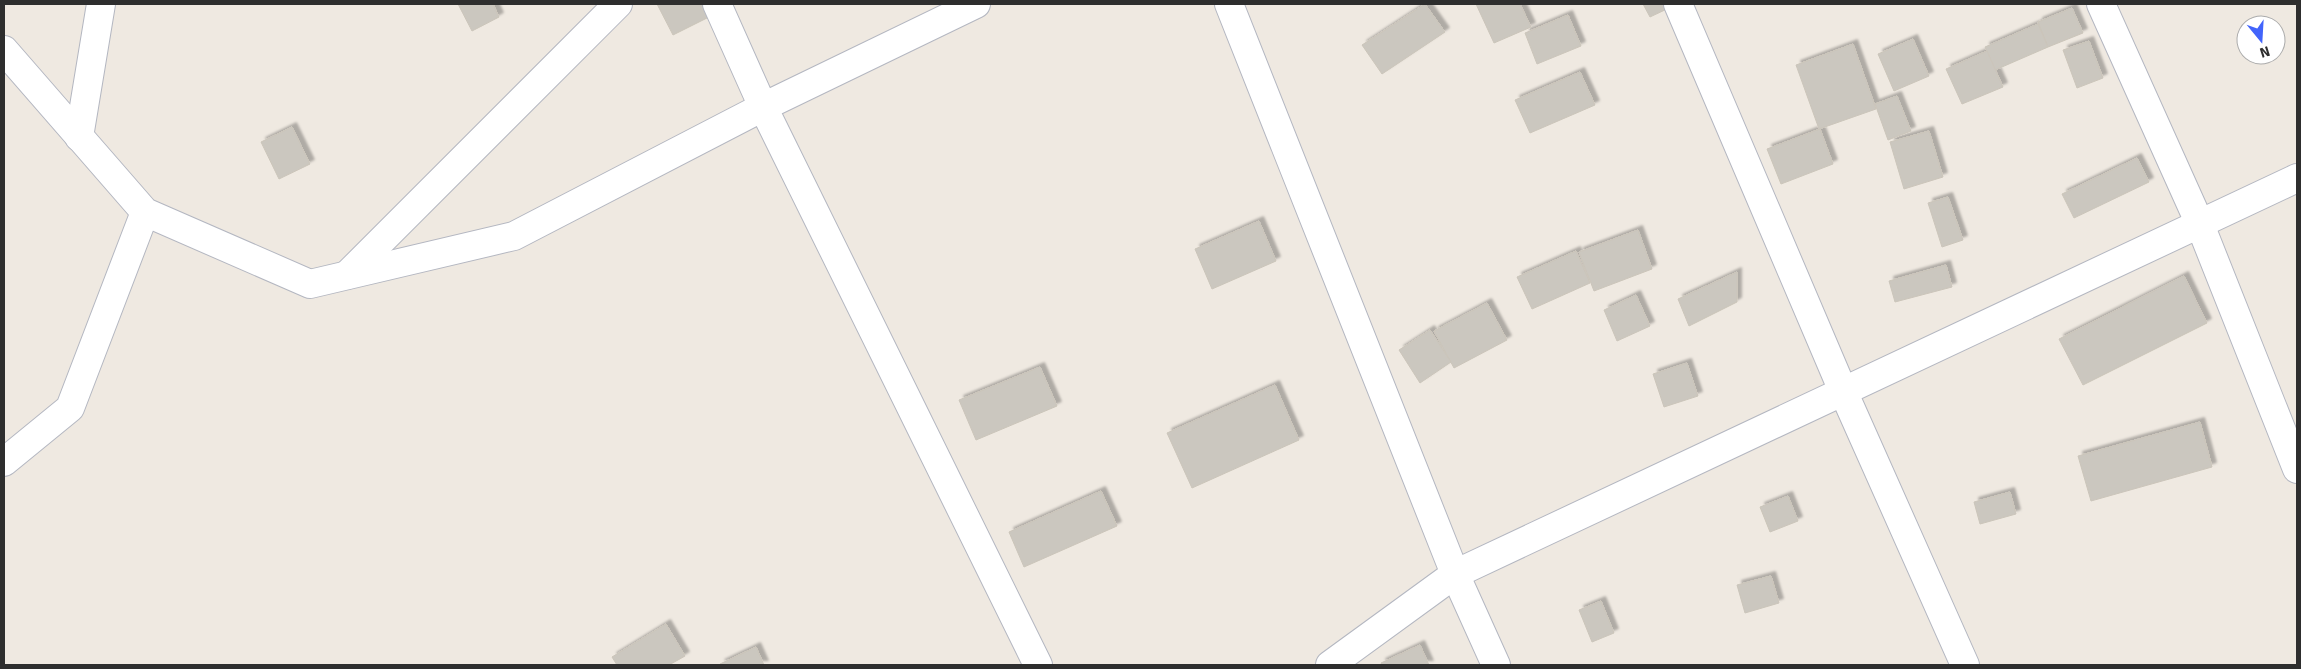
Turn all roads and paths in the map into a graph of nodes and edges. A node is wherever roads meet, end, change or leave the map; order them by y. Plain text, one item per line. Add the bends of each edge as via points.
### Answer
1 (101, 4) edge
2 (618, 4) edge
3 (717, 4) edge
4 (976, 4) edge
5 (1229, 4) edge
6 (1678, 4) edge
7 (2101, 4) edge
8 (4, 50) edge
9 (763, 107) junction
10 (80, 137) junction
11 (2297, 178) edge
12 (145, 212) junction
13 (2199, 222) junction
14 (348, 275) junction
15 (1843, 391) junction
16 (2289, 429) edge
17 (4, 462) edge
18 (2297, 468) edge
19 (1455, 574) junction
20 (1038, 665) edge
21 (1330, 665) edge
22 (1496, 665) edge
23 (1965, 665) edge

1 - 10 street
2 - 14 street
3 - 9 street
4 - 9 street
5 - 19 street
6 - 15 street
7 - 13 street
8 - 10 street
9 - 14 street via 514,236
9 - 20 street
10 - 12 street
11 - 13 street
12 - 14 street via 310,284
12 - 17 street via 70,408
13 - 15 street
13 - 16 street
15 - 19 street
15 - 23 street
16 - 18 street
19 - 21 street
19 - 22 street

